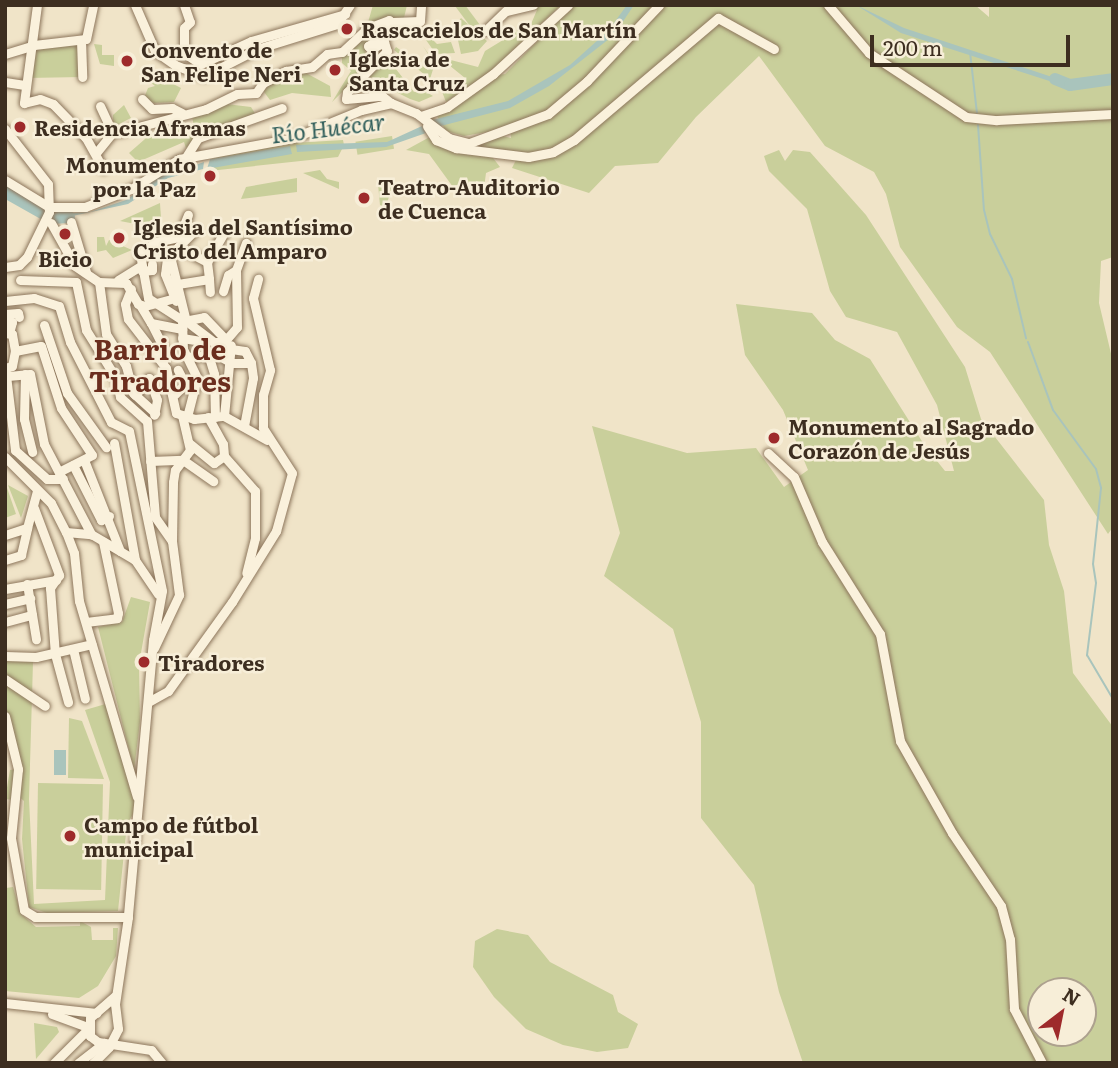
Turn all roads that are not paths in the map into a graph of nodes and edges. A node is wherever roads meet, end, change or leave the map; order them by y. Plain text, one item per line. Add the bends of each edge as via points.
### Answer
1 (37, 5) edge
2 (93, 5) edge
3 (135, 5) edge
4 (184, 5) edge
5 (421, 5) edge
6 (533, 5) edge
7 (568, 5) edge
8 (659, 5) edge
9 (828, 5) edge
10 (348, 10) edge
11 (392, 22) junction
12 (485, 31) dead end
13 (84, 40) junction
14 (32, 45) junction
15 (774, 49) dead end
16 (5, 54) edge
17 (82, 77) dead end
18 (25, 81) junction
19 (5, 82) edge
20 (142, 99) dead end
21 (391, 103) junction
22 (100, 106) dead end
23 (282, 108) dead end
24 (182, 113) junction
25 (1113, 114) edge
26 (422, 118) junction
27 (140, 128) dead end
28 (5, 129) edge
29 (110, 130) junction
30 (434, 131) junction
31 (468, 143) junction
32 (456, 148) junction
33 (96, 153) junction
34 (186, 157) junction
35 (103, 169) dead end
36 (5, 180) edge
37 (49, 210) junction
38 (188, 215) dead end
39 (48, 223) junction
40 (224, 232) dead end
41 (167, 241) junction
42 (246, 243) dead end
43 (174, 248) junction
44 (207, 262) junction
45 (152, 264) dead end
46 (5, 267) edge
47 (141, 269) junction
48 (236, 270) junction
49 (86, 272) junction
50 (209, 279) junction
51 (258, 279) dead end
52 (20, 280) dead end
53 (118, 280) junction
54 (97, 281) junction
55 (76, 282) junction
56 (179, 284) junction
57 (132, 289) junction
58 (147, 289) junction
59 (223, 291) dead end
60 (210, 292) dead end
61 (5, 301) edge
62 (175, 301) junction
63 (154, 303) junction
64 (140, 304) junction
65 (5, 314) edge
66 (197, 314) junction
67 (19, 317) dead end
68 (5, 322) edge
69 (151, 323) junction
70 (44, 325) dead end
71 (183, 327) junction
72 (7, 333) edge
73 (205, 335) junction
74 (214, 342) junction
75 (229, 342) junction
76 (15, 351) junction
77 (116, 354) junction
78 (208, 354) junction
79 (187, 357) junction
80 (163, 363) junction
81 (232, 363) junction
82 (251, 363) junction
83 (178, 370) dead end
84 (6, 371) edge
85 (25, 374) junction
86 (116, 378) junction
87 (175, 394) junction
88 (135, 395) junction
89 (155, 413) junction
90 (182, 416) junction
91 (216, 417) junction
92 (147, 421) junction
93 (244, 426) junction
94 (268, 440) junction
95 (189, 443) junction
96 (44, 444) junction
97 (32, 452) junction
98 (768, 453) dead end
99 (224, 456) junction
100 (5, 457) edge
101 (88, 457) junction
102 (22, 458) junction
103 (183, 460) junction
104 (150, 461) junction
105 (73, 465) junction
106 (61, 476) junction
107 (213, 481) dead end
108 (37, 490) junction
109 (34, 508) junction
110 (109, 516) junction
111 (27, 528) junction
112 (66, 532) junction
113 (91, 534) junction
114 (5, 535) edge
115 (172, 541) junction
116 (103, 542) junction
117 (120, 551) junction
118 (5, 560) edge
119 (135, 560) junction
120 (246, 575) junction
121 (55, 580) junction
122 (27, 584) junction
123 (5, 589) edge
124 (30, 598) junction
125 (161, 603) junction
126 (5, 604) edge
127 (32, 615) junction
128 (5, 622) edge
129 (86, 622) junction
130 (36, 639) dead end
131 (92, 644) junction
132 (154, 648) junction
133 (74, 649) junction
134 (55, 654) junction
135 (5, 656) edge
136 (5, 679) edge
137 (85, 699) dead end
138 (68, 702) dead end
139 (148, 702) junction
140 (45, 706) dead end
141 (5, 716) edge
142 (139, 804) junction
143 (128, 917) junction
144 (117, 995) junction
145 (5, 1003) edge
146 (5, 1009) edge
147 (98, 1013) junction
148 (65, 1017) junction
149 (116, 1018) junction
150 (87, 1029) junction
151 (112, 1039) junction
152 (72, 1044) junction
153 (54, 1063) edge
154 (78, 1063) edge
155 (93, 1063) edge
156 (162, 1063) edge
157 (1042, 1063) edge

1 - 14 street
2 - 13 street
3 - 10 street via 151,44 174,65 207,76 257,49 337,24
4 - 10 street via 190,22 184,27 184,52 201,64 251,41
5 - 11 street via 420,21
6 - 12 street via 506,10
7 - 26 street via 493,74 447,107
8 - 31 street via 560,106
9 - 25 street via 869,53 966,117 997,120
11 - 21 street via 385,35 368,46 371,49 384,42 387,51 347,92 346,99 382,96
11 - 24 street via 368,28 342,52 327,54 312,67 286,71 263,83 256,93 237,94 206,109
13 - 14 street
13 - 17 street
14 - 16 street
14 - 18 street
15 - 32 street via 718,18 574,140 553,152 528,157
18 - 19 street
18 - 33 street via 24,103 40,99 53,104
20 - 24 street via 152,109 172,108
21 - 26 street
21 - 34 street via 293,138
22 - 29 street
23 - 34 street via 198,138
24 - 29 street via 125,131
26 - 30 street
27 - 29 street via 121,136
28 - 37 street via 48,184
29 - 33 street
30 - 31 street
30 - 32 street via 440,143
31 - 32 street
33 - 35 street
34 - 37 street via 96,205
36 - 37 street
37 - 39 street
38 - 43 street
39 - 46 street via 19,265
39 - 49 street via 75,265
39 - 49 street via 70,222
40 - 44 street
41 - 43 street
41 - 43 street
41 - 47 street via 155,242 140,254
42 - 48 street
43 - 44 street
43 - 56 street
43 - 62 street via 165,274
44 - 50 street
45 - 47 street via 152,271
47 - 53 street
47 - 58 street
48 - 59 street via 228,275
48 - 75 street via 238,321
49 - 54 street
50 - 56 street
50 - 60 street
51 - 94 street via 253,298 270,370 262,402
52 - 55 street
53 - 54 street
53 - 57 street
54 - 55 street
54 - 77 street via 104,329
55 - 86 street via 86,330
56 - 62 street
57 - 58 street
57 - 64 street
57 - 80 street via 125,304 128,319
58 - 63 street
61 - 125 street via 34,298 59,306 70,342 111,422 130,431
62 - 63 street
62 - 71 street
63 - 64 street
63 - 71 street
64 - 69 street
65 - 67 street via 18,313
66 - 71 street
66 - 73 street
66 - 75 street
68 - 72 street via 12,322
69 - 71 street
69 - 80 street via 163,348
70 - 119 street via 67,393 110,445
71 - 73 street
71 - 74 street
71 - 79 street
72 - 76 street
73 - 74 street
74 - 75 street
75 - 81 street
75 - 82 street via 246,351
76 - 84 street
76 - 101 street via 41,346 61,408
77 - 86 street
77 - 88 street via 127,366
78 - 79 street
78 - 81 street
78 - 91 street
79 - 90 street via 197,378
80 - 87 street
81 - 82 street
81 - 91 street
82 - 93 street via 253,378
83 - 87 street via 185,384
84 - 85 street
84 - 102 street via 11,435
85 - 96 street via 30,373 36,388 36,416
85 - 97 street via 24,419
86 - 92 street via 121,398
87 - 90 street
88 - 89 street
88 - 89 street via 149,378 157,400
89 - 92 street
90 - 91 street
90 - 95 street
91 - 93 street
91 - 99 street
92 - 104 street
93 - 94 street
94 - 120 street via 288,460 292,473 276,531
95 - 99 street via 214,463
95 - 103 street via 190,453
96 - 97 street
96 - 106 street
97 - 102 street
98 - 157 street via 794,477 822,542 880,634 900,741 952,833 1001,906 1010,939 1014,1009
99 - 120 street via 255,491 255,538
100 - 108 street
101 - 105 street
101 - 110 street
102 - 106 street via 47,479
103 - 104 street
103 - 107 street
103 - 115 street via 173,482
104 - 115 street via 155,517 162,533
105 - 106 street
105 - 110 street via 102,520
106 - 113 street
108 - 109 street
108 - 112 street via 51,503
109 - 111 street
109 - 121 street via 59,575
110 - 117 street
111 - 114 street
111 - 118 street via 21,555
112 - 113 street
112 - 129 street
113 - 116 street
115 - 132 street via 179,595
116 - 117 street
116 - 129 street via 117,618
117 - 119 street
119 - 125 street via 151,579
120 - 139 street via 169,691
121 - 122 street
121 - 134 street via 50,588
122 - 123 street
122 - 124 street
124 - 126 street
124 - 127 street
125 - 132 street
127 - 128 street
127 - 130 street
129 - 131 street
131 - 133 street
131 - 142 street
132 - 139 street
133 - 134 street
133 - 137 street
134 - 135 street
134 - 138 street
136 - 140 street
139 - 142 street
141 - 143 street via 18,769 11,838 24,910 35,917
142 - 143 street
143 - 144 street
144 - 147 street
144 - 149 street
145 - 147 street
146 - 148 street
147 - 149 street
147 - 150 street
148 - 150 street
148 - 152 street via 75,1028
149 - 151 street
150 - 151 street via 92,1038
150 - 152 street
151 - 154 street
151 - 155 street
151 - 156 street via 154,1052
152 - 153 street

